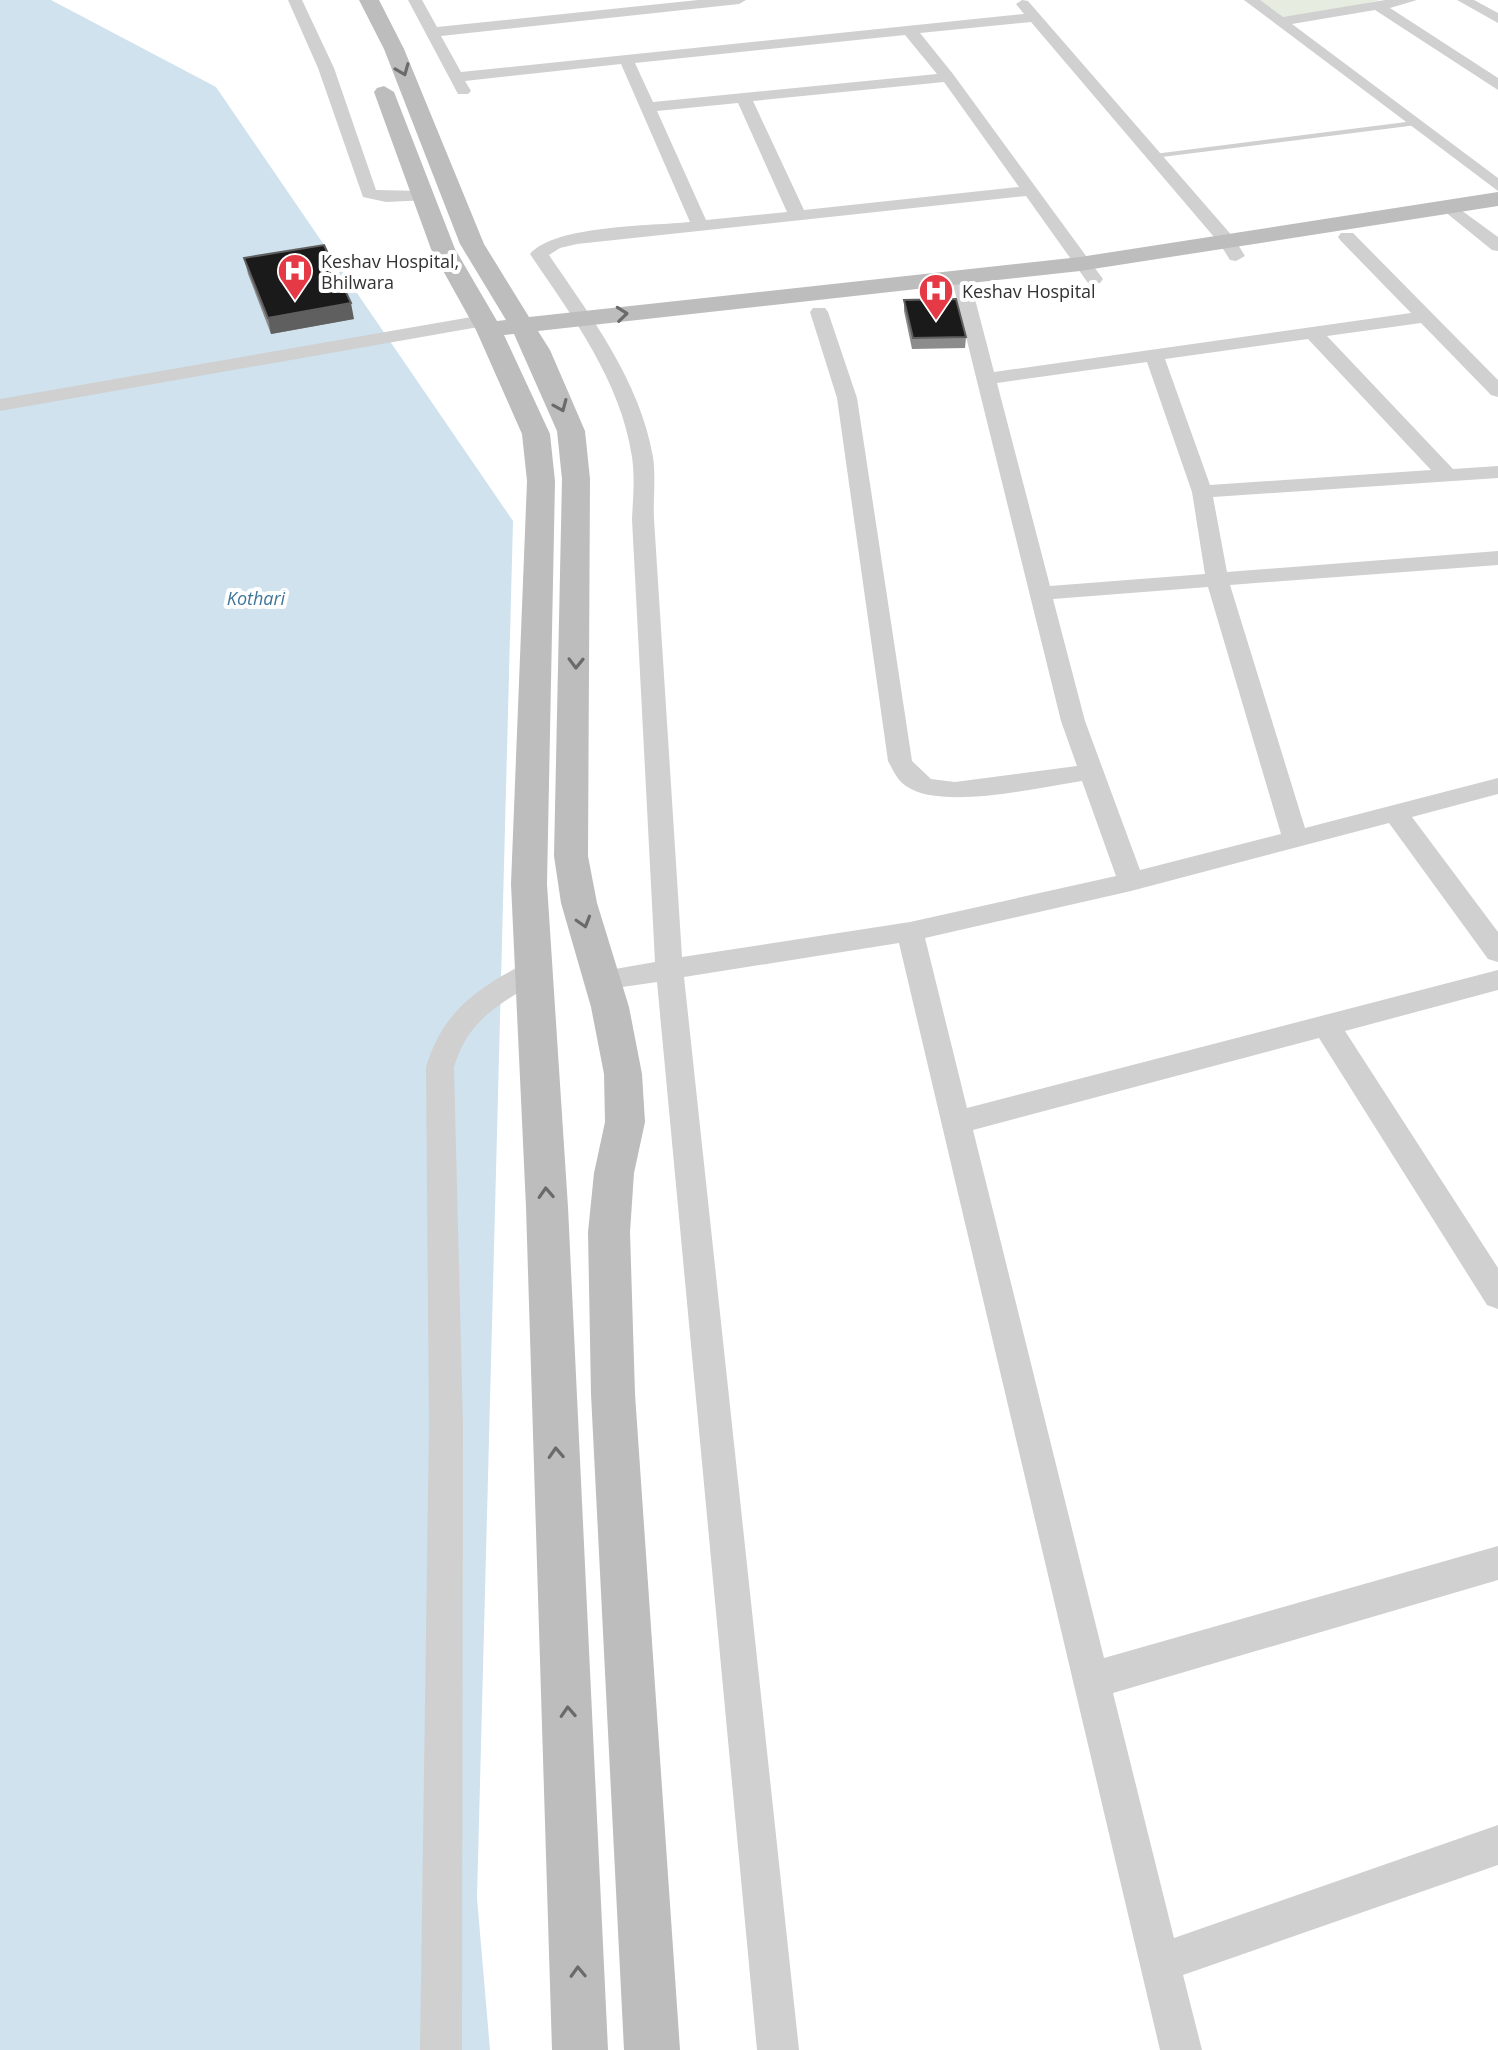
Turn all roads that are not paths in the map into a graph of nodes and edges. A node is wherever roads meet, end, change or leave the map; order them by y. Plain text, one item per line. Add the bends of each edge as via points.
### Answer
1 (295, 0) edge
2 (344, 0) edge
3 (369, 0) edge
4 (415, 0) edge
5 (600, 0) edge
6 (739, 0) edge
7 (1020, 0) edge
8 (1251, 0) edge
9 (1410, 0) edge
10 (1464, 0) edge
11 (691, 2) edge
12 (1380, 7) junction
13 (610, 13) junction
14 (1036, 17) junction
15 (1498, 19) edge
16 (1279, 22) junction
17 (909, 30) junction
18 (433, 32) junction
19 (627, 61) junction
20 (948, 77) junction
21 (1498, 85) edge
22 (743, 97) junction
23 (647, 107) junction
24 (1414, 123) junction
25 (1154, 156) junction
26 (1498, 186) edge
27 (1029, 191) junction
28 (423, 196) junction
29 (1498, 199) edge
30 (1498, 211) edge
31 (1457, 212) junction
32 (798, 216) junction
33 (700, 226) junction
34 (1347, 237) junction
35 (1498, 246) edge
36 (1232, 249) junction
37 (1087, 272) junction
38 (962, 285) junction
39 (819, 312) junction
40 (1423, 317) junction
41 (589, 329) junction
42 (1313, 333) junction
43 (506, 336) junction
44 (1154, 355) junction
45 (987, 379) junction
46 (1498, 391) edge
47 (0, 405) edge
48 (1498, 472) edge
49 (1448, 476) junction
50 (1202, 492) junction
51 (1498, 558) edge
52 (1217, 580) junction
53 (1040, 593) junction
54 (1091, 772) junction
55 (1498, 786) edge
56 (1397, 815) junction
57 (1296, 840) junction
58 (1131, 882) junction
59 (910, 932) junction
60 (1498, 952) edge
61 (669, 968) junction
62 (534, 970) junction
63 (602, 980) junction
64 (1498, 980) edge
65 (1326, 1025) junction
66 (956, 1123) junction
67 (1498, 1295) edge
68 (1498, 1563) edge
69 (1090, 1681) junction
70 (1498, 1845) edge
71 (1159, 1963) junction
72 (441, 2050) edge
73 (580, 2050) edge
74 (652, 2050) edge
75 (778, 2050) edge
76 (1181, 2050) edge

1 - 28 street via 326,68 369,193
2 - 28 main road
3 -> 43 main road via 472,244 500,294
4 - 18 street
5 - 13 street
6 - 11 street
7 - 14 street
8 - 16 street
9 - 12 street
10 - 15 street
11 - 13 street
12 - 16 street
12 - 21 street
13 - 18 street
14 - 17 street
14 - 25 street
16 - 24 street
17 - 19 street
17 - 20 street
18 - 19 street via 460,84
19 - 23 street
20 - 22 street
20 - 27 street
22 - 23 street
22 - 32 street
23 - 33 street
24 - 25 lane
24 - 26 street
25 - 36 street
27 - 32 street
27 - 37 street
28 - 43 main road via 443,249
29 - 31 main road
30 - 31 main road
31 - 34 main road
31 - 35 street
31 - 36 main road
32 - 33 street
33 - 41 street via 577,239 542,251 540,259
34 - 36 main road
34 - 40 street
36 - 37 main road
37 - 38 main road
38 - 39 main road
41 -> 38 main road via 808,296
38 - 45 street
39 - 41 main road
39 - 54 street via 847,398 905,773 916,783 955,790
40 - 42 street
40 - 46 street
41 - 43 main road
41 - 61 street via 631,410 643,459
42 - 44 street
42 - 49 street
43 - 47 street
43 - 62 main road via 536,434 541,481 530,855
43 -> 63 main road via 571,431 576,479 571,856
44 - 45 street
44 - 50 street
45 - 53 street
48 - 49 street
49 - 50 street
50 - 52 street
51 - 52 street
52 - 53 street
52 - 57 street
53 - 54 street
54 - 58 street
55 - 56 street
56 - 57 street
56 - 60 street
57 - 58 street
58 - 59 street
59 - 61 street
59 - 66 street
61 - 63 street
61 - 75 street
62 - 72 street via 453,1028 440,1067 446,1426
73 -> 62 main road
63 - 74 main road via 623,1074 625,1122 609,1232 613,1394
64 - 65 street
65 - 66 street
65 - 67 street
66 - 69 street
68 - 69 street
69 - 71 street
70 - 71 street
71 - 76 street

